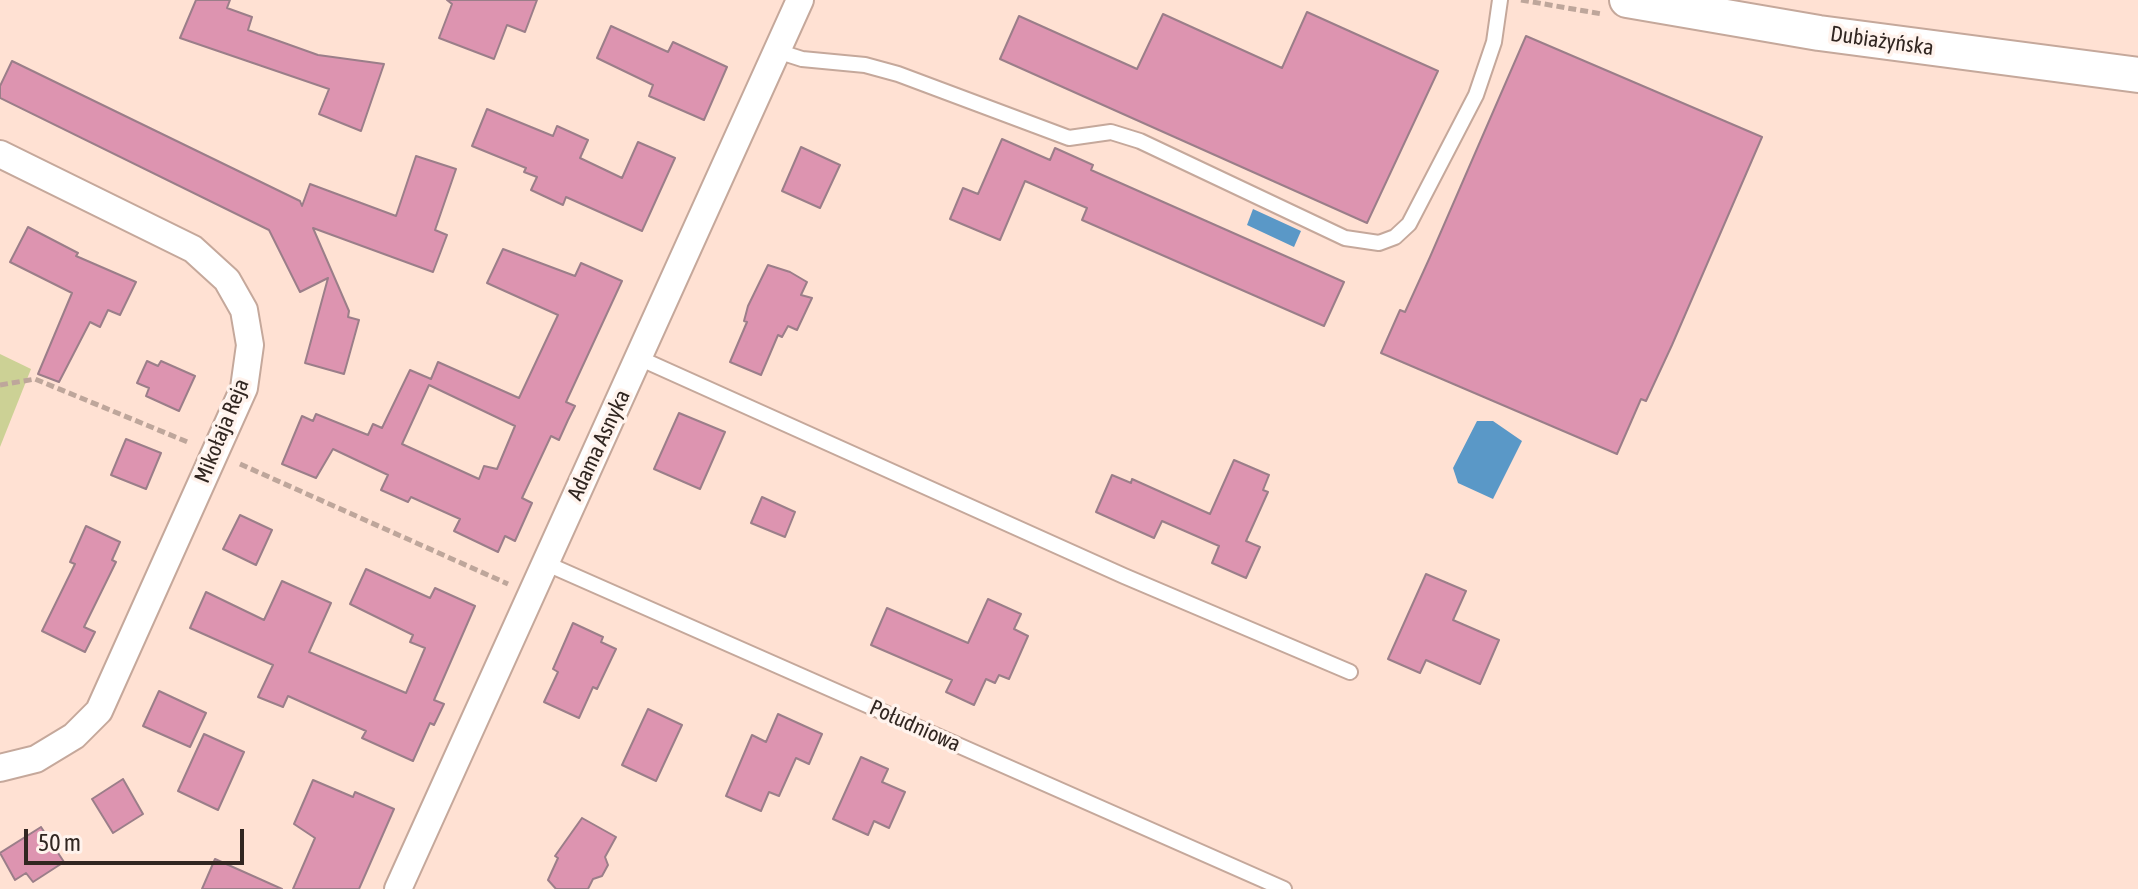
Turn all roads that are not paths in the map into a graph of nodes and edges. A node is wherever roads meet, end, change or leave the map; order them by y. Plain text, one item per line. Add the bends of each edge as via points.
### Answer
1 (800, 0) edge
2 (1500, 0) edge
3 (1627, 0) edge
4 (777, 51) junction
5 (2138, 75) edge
6 (0, 154) edge
7 (639, 358) junction
8 (545, 563) junction
9 (1350, 672) dead end
10 (0, 768) edge
11 (398, 889) edge
12 (1284, 889) edge

1 - 4 street, Adama Asnyka
2 - 4 lane via 1494,42 1476,95 1409,224 1379,243 1345,238 1140,141 1111,132 1069,138 898,74
3 - 5 street, Dubiażyńska via 1819,33
4 - 7 street, Adama Asnyka
6 - 10 street, Mikołaja Reja via 193,249 227,280 244,310 250,345 244,388 99,711 74,736 36,759
7 - 8 street, Adama Asnyka
7 - 9 lane
8 - 11 street, Adama Asnyka
8 - 12 lane, Południowa

